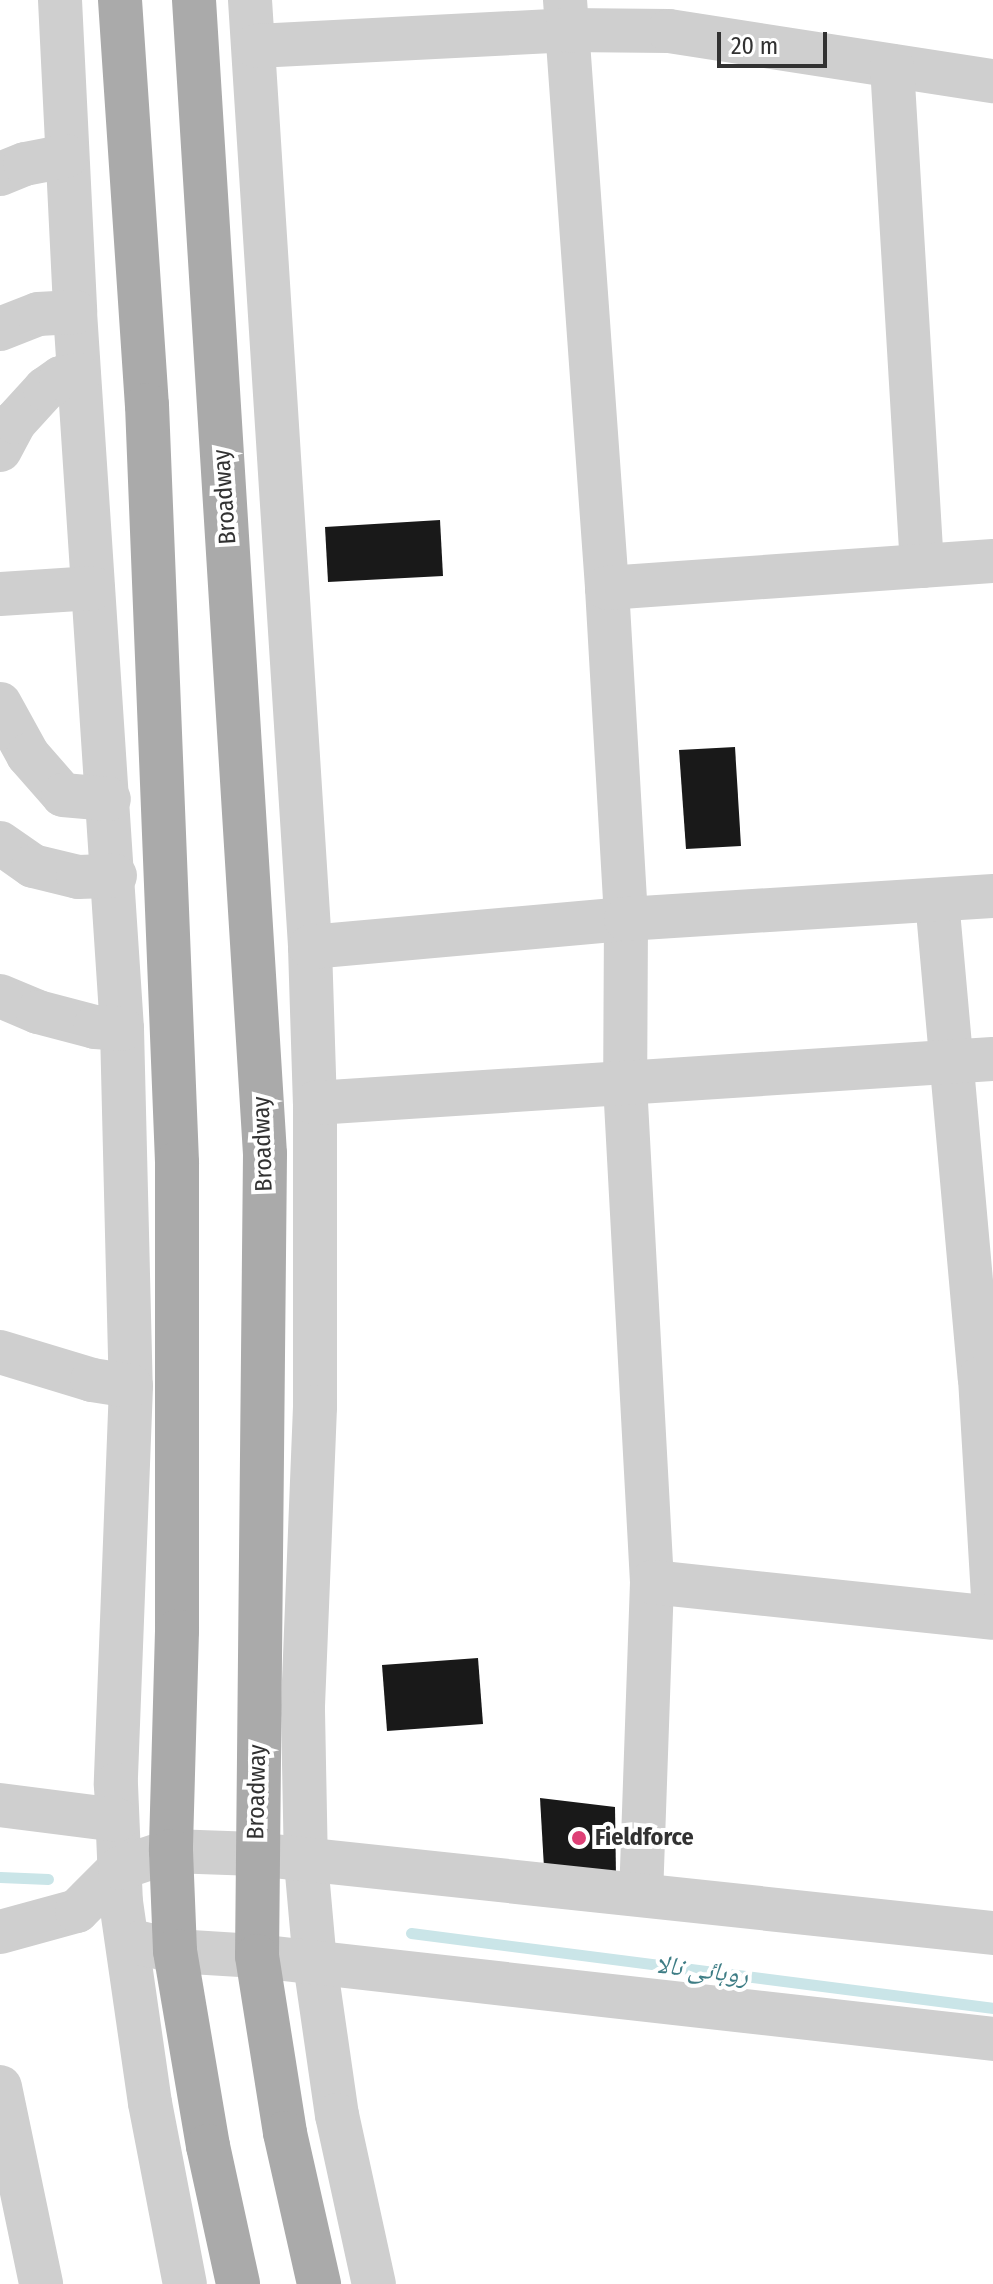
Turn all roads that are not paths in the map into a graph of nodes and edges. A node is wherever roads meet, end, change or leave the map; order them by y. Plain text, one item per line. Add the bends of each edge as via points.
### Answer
1 (60, 0) edge
2 (120, 0) edge
3 (194, 0) edge
4 (250, 0) edge
5 (566, 15) edge
6 (256, 46) junction
7 (892, 66) junction
8 (993, 81) edge
9 (66, 156) junction
10 (0, 174) edge
11 (75, 312) junction
12 (0, 329) edge
13 (79, 375) junction
14 (0, 450) edge
15 (993, 561) edge
16 (922, 566) junction
17 (93, 588) junction
18 (607, 588) junction
19 (0, 594) edge
20 (0, 704) edge
21 (109, 799) junction
22 (0, 843) edge
23 (115, 876) junction
24 (993, 896) edge
25 (937, 900) junction
26 (626, 919) junction
27 (310, 947) junction
28 (0, 996) edge
29 (122, 1029) junction
30 (993, 1059) edge
31 (949, 1062) junction
32 (625, 1084) junction
33 (315, 1103) junction
34 (0, 1352) edge
35 (986, 1377) edge
36 (131, 1386) junction
37 (652, 1582) junction
38 (993, 1598) edge
39 (993, 1618) edge
40 (0, 1805) edge
41 (117, 1820) junction
42 (171, 1851) junction
43 (256, 1854) junction
44 (306, 1862) junction
45 (120, 1868) junction
46 (641, 1893) junction
47 (77, 1911) junction
48 (0, 1932) edge
49 (993, 1933) edge
50 (124, 1936) junction
51 (175, 1951) junction
52 (257, 1956) junction
53 (315, 1963) junction
54 (993, 2039) edge
55 (0, 2087) edge
56 (41, 2284) edge
57 (185, 2284) edge
58 (238, 2284) edge
59 (319, 2284) edge
60 (374, 2284) edge

1 - 9 street
2 - 42 main road via 147,405 177,1163 177,1631
3 - 43 main road, Broadway via 265,1154
4 - 6 street
5 - 6 street
5 - 7 street
5 - 18 street
6 - 27 street
7 - 8 street
7 - 16 street
9 - 10 street
9 - 11 street
11 - 12 street via 38,314
11 - 13 street
13 - 14 street via 61,378 45,389 15,422
13 - 17 street
15 - 16 street
16 - 18 street
17 - 19 street
17 - 21 street
18 - 26 street
20 - 21 street via 28,755 63,795
21 - 23 street
22 - 23 street via 33,866 78,877
23 - 29 street
24 - 25 street
25 - 26 street
25 - 31 street
26 - 27 street
26 - 32 street
27 - 33 street
28 - 29 street via 38,1012
29 - 36 street
30 - 31 street
31 - 32 street
31 - 35 street
32 - 33 street
32 - 37 street
33 - 44 street via 315,1407 303,1711
34 - 36 street
35 - 38 street
36 - 41 street
37 - 39 street
37 - 46 street
40 - 41 street
41 - 45 street
42 - 43 street
42 - 45 street
42 - 51 main road
43 - 44 street
43 - 52 main road, Broadway
44 - 46 street
44 - 53 street
45 - 47 street
45 - 50 street
46 - 49 street
47 - 48 street
47 - 50 street
50 - 51 street
50 - 57 street
51 - 52 street
51 - 58 main road
52 - 53 street
52 - 59 main road, Broadway via 285,2133
53 - 54 street
53 - 60 street via 337,2115
55 - 56 street

